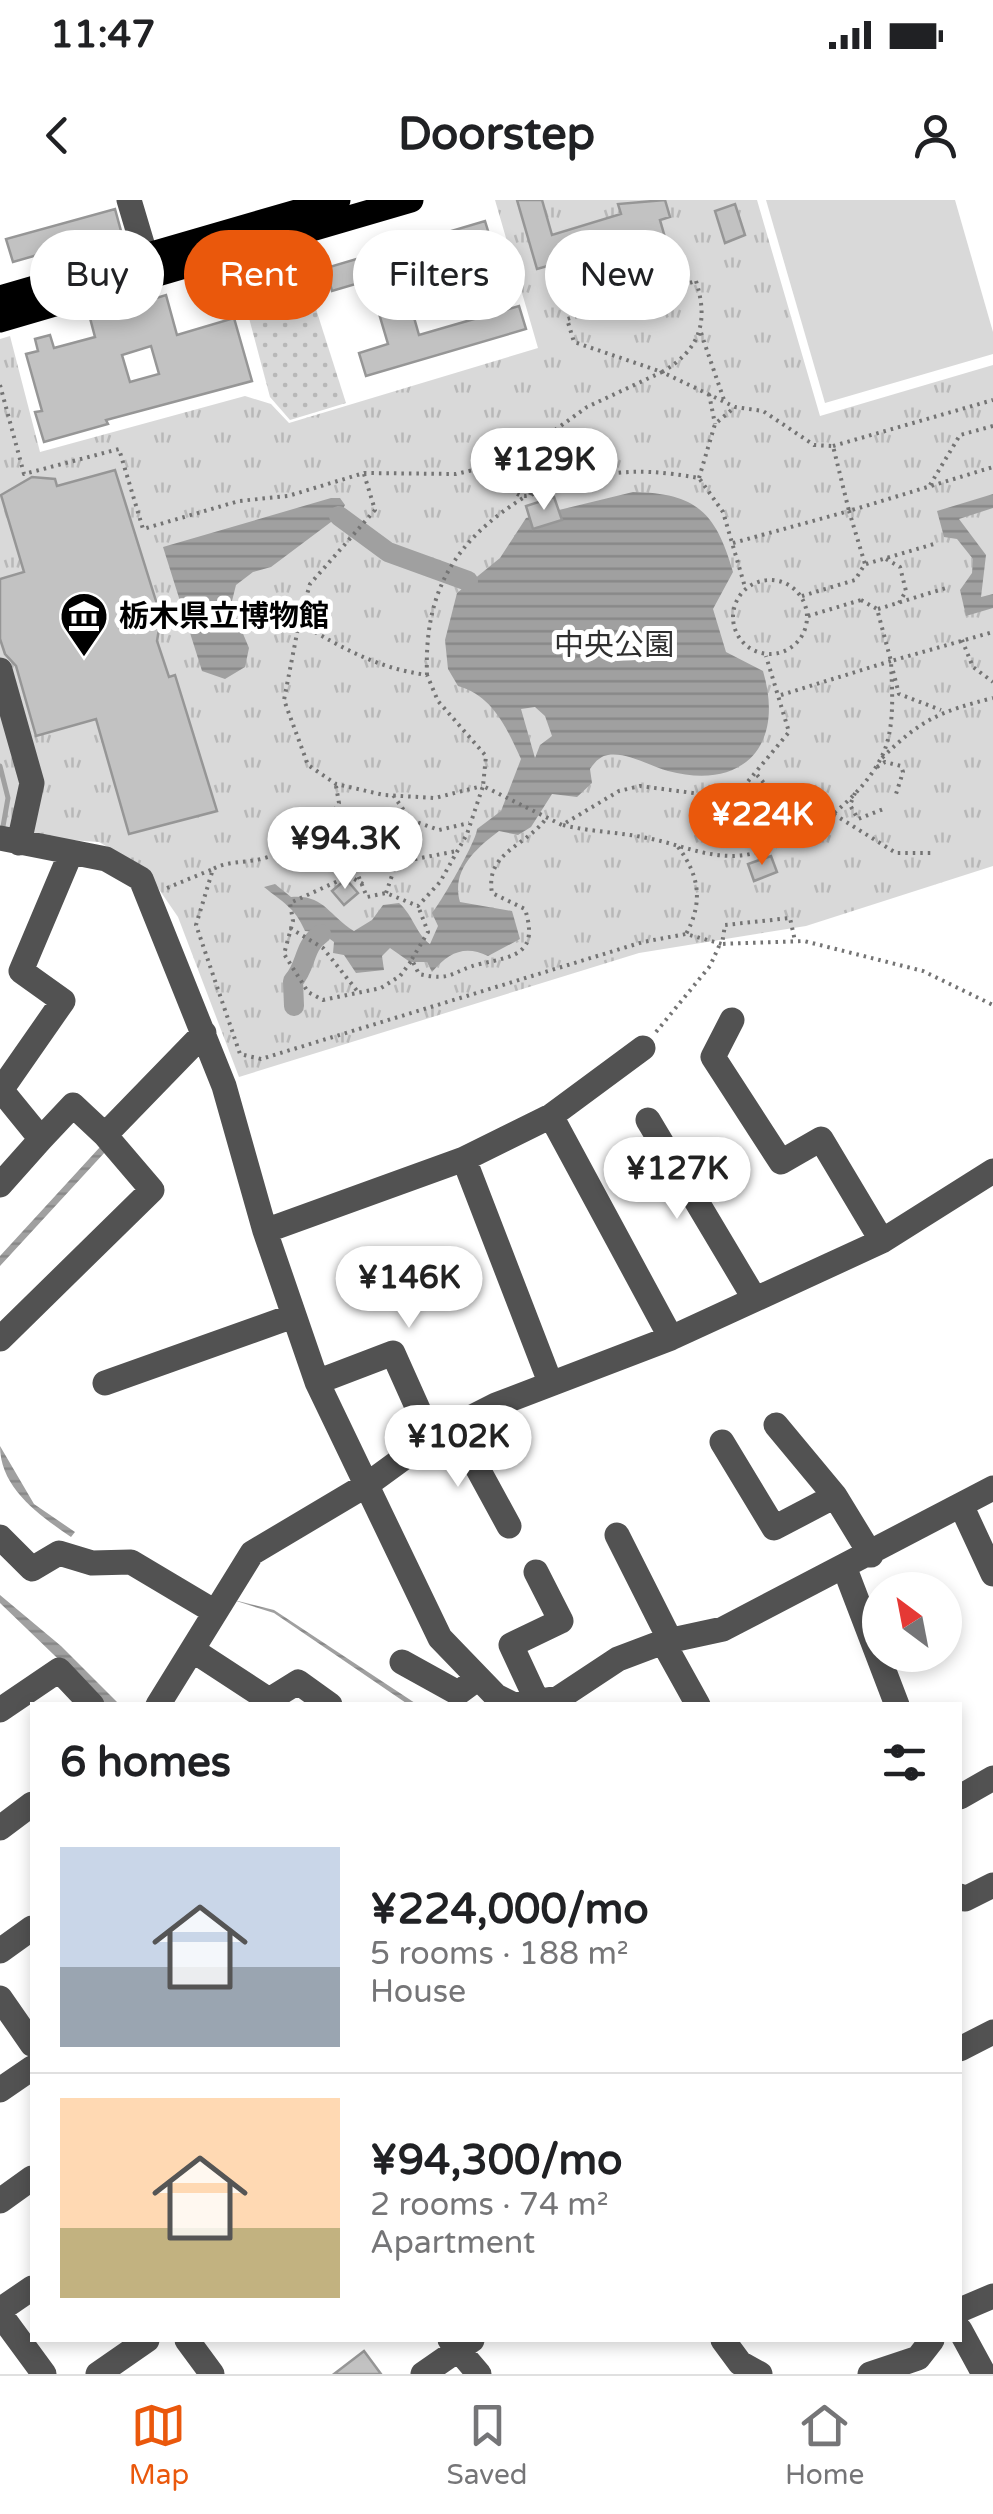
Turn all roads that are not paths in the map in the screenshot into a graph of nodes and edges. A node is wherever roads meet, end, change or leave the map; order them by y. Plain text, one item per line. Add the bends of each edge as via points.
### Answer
1 (129, 200) edge
2 (338, 200) edge
3 (410, 200) edge
4 (291, 217) edge
5 (138, 230) edge
6 (164, 263) edge
7 (30, 292) edge
8 (0, 298) edge
9 (30, 310) edge
10 (0, 320) edge
11 (0, 670) edge
12 (9, 841) edge
13 (70, 855) junction
14 (732, 1020) dead end
15 (204, 1032) junction
16 (643, 1048) road end
17 (1, 1090) edge
18 (551, 1116) junction
19 (648, 1120) dead end
20 (105, 1136) junction
21 (41, 1139) junction
22 (464, 1159) junction
23 (993, 1171) edge
24 (0, 1185) edge
25 (265, 1231) junction
26 (882, 1240) junction
27 (754, 1296) junction
28 (293, 1316) junction
29 (670, 1338) junction
30 (0, 1339) edge
31 (317, 1382) junction
32 (550, 1382) junction
33 (105, 1383) dead end
34 (776, 1425) dead end
35 (455, 1427) junction
36 (432, 1438) junction
37 (722, 1442) dead end
38 (368, 1484) junction
39 (993, 1488) edge
40 (835, 1496) junction
41 (961, 1505) junction
42 (509, 1526) dead end
43 (617, 1534) dead end
44 (0, 1537) edge
45 (870, 1555) junction
46 (845, 1568) junction
47 (536, 1572) dead end
48 (993, 1574) edge
49 (215, 1612) junction
50 (667, 1641) junction
51 (194, 1650) junction
52 (402, 1662) dead end
53 (477, 1679) junction
54 (89, 1702) edge
55 (160, 1702) edge
56 (326, 1702) edge
57 (534, 1702) edge
58 (537, 1702) edge
59 (539, 1702) edge
60 (697, 1702) edge
61 (896, 1702) edge
62 (0, 1710) edge
63 (993, 1778) edge
64 (962, 1796) edge
65 (30, 1805) edge
66 (2, 1824) edge
67 (993, 1886) edge
68 (962, 1897) edge
69 (30, 1929) edge
70 (0, 1951) edge
71 (0, 1998) edge
72 (993, 2032) edge
73 (30, 2041) edge
74 (962, 2048) edge
75 (30, 2069) edge
76 (0, 2090) edge
77 (30, 2179) edge
78 (0, 2201) edge
79 (30, 2290) edge
80 (993, 2296) edge
81 (962, 2309) edge
82 (0, 2312) edge
83 (962, 2334) edge
84 (143, 2342) edge
85 (188, 2342) edge
86 (724, 2342) edge
87 (930, 2342) edge
88 (459, 2343) edge
89 (44, 2374) edge
90 (98, 2374) edge
91 (212, 2374) edge
92 (423, 2374) edge
93 (479, 2374) edge
94 (760, 2374) edge
95 (870, 2374) edge
96 (984, 2374) edge

1 - 5 street
2 - 4 main road
3 - 4 main road
4 - 6 main road
7 - 8 main road
9 - 10 main road
11 - 12 street via 32,782
12 - 13 street
13 - 15 street via 106,859 141,880
13 - 17 street via 21,971 63,1000
14 - 26 street via 713,1057 781,1162 821,1139
15 - 20 street
15 - 25 street
16 - 18 street
17 - 21 street
18 - 22 street
18 - 29 street
19 - 27 street
20 - 21 street via 73,1105
20 - 30 street via 152,1190
21 - 24 street
22 - 25 street
22 - 32 street
23 - 26 street
25 - 28 street
26 - 27 street
27 - 29 street
28 - 31 street
28 - 33 street
29 - 32 street
31 - 36 street via 393,1353
31 - 38 street
32 - 35 street
34 - 40 street
35 - 36 street
35 - 42 street
36 - 38 street
37 - 40 street via 774,1528
38 - 49 street via 252,1553
38 - 53 street via 440,1638
39 - 41 street
40 - 45 street
41 - 45 street
41 - 48 street
43 - 50 street
44 - 49 street via 32,1569 59,1553 92,1563 131,1562
45 - 46 street
46 - 50 street via 723,1629
46 - 61 street
47 - 58 street via 561,1621 510,1646
49 - 51 street
50 - 59 street
50 - 60 street
51 - 55 street
51 - 56 street via 269,1700 298,1682
52 - 53 street via 458,1693
53 - 57 street
54 - 62 street via 59,1670
63 - 64 street
65 - 66 street
67 - 68 street
69 - 70 street
71 - 73 street
72 - 74 street
75 - 76 street
77 - 78 street
79 - 82 street
80 - 81 street
82 - 89 street
83 - 96 street
84 - 90 street
85 - 91 street
86 - 94 street via 740,2363
87 - 95 street via 918,2358
88 - 92 street
88 - 93 street

